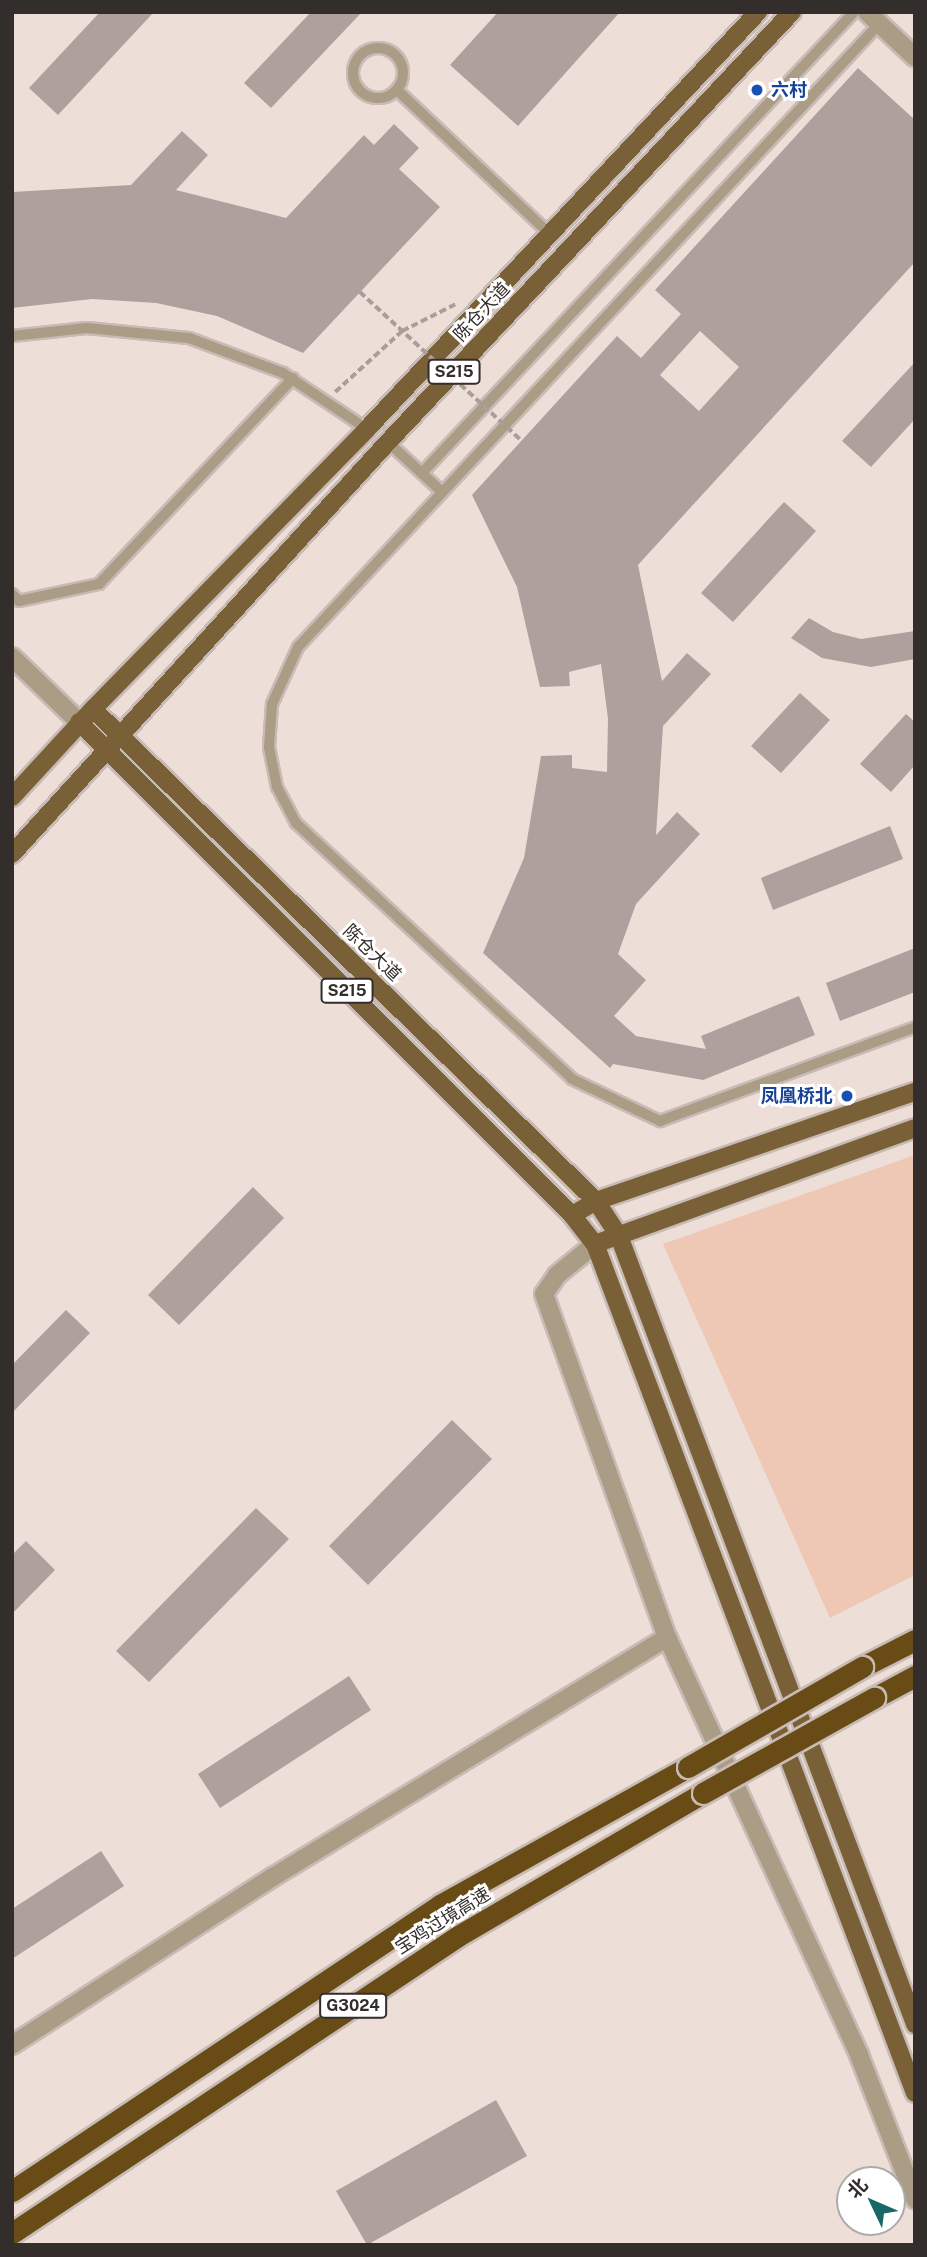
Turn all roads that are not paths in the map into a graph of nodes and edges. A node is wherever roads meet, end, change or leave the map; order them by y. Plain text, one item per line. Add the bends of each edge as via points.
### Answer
1 (758, 12) edge
2 (792, 12) edge
3 (854, 12) edge
4 (879, 16) edge
5 (915, 57) edge
6 (397, 90) junction
7 (550, 234) junction
8 (12, 336) edge
9 (293, 378) junction
10 (366, 429) junction
11 (388, 442) junction
12 (422, 474) junction
13 (442, 492) junction
14 (12, 594) edge
15 (12, 657) edge
16 (93, 709) junction
17 (79, 722) junction
18 (120, 735) junction
19 (107, 751) junction
20 (12, 797) edge
21 (12, 854) edge
22 (915, 1027) edge
23 (915, 1091) edge
24 (915, 1128) edge
25 (596, 1200) junction
26 (572, 1215) junction
27 (619, 1236) junction
28 (594, 1244) junction
29 (667, 1636) junction
30 (915, 1640) edge
31 (915, 1676) edge
32 (915, 2024) edge
33 (12, 2045) edge
34 (915, 2093) edge
35 (12, 2191) edge
36 (915, 2199) edge
37 (12, 2233) edge

1 - 7 main road, 陈仓大道 / S215
2 - 11 main road, 陈仓大道 / S215
3 - 12 lane
4 - 5 street
4 - 13 lane
6 - 6 lane via 403,65 392,51 375,47 360,55 352,71 364,94 381,98
6 - 7 lane
7 - 10 main road, 陈仓大道 / S215
8 - 9 lane via 87,328 156,332 221,347
9 - 10 lane
9 - 14 lane via 99,584 19,601
10 - 16 main road, 陈仓大道 / S215
11 - 12 lane
11 - 18 main road, 陈仓大道 / S215
12 - 13 lane
13 - 22 lane via 298,647 278,684 269,747 277,787 296,823 572,1079 660,1121
15 - 17 street
16 - 17 main road, 陈仓大道 / S215
16 - 18 main road, 陈仓大道 / S215
17 - 19 main road, S215
17 - 20 main road, 陈仓大道 / S215
18 - 19 main road, 陈仓大道 / S215
18 - 25 main road, 陈仓大道 / S215
19 - 21 main road, 陈仓大道 / S215
19 - 26 main road, S215
23 - 25 main road
24 - 27 main road
25 - 26 main road
25 - 27 main road, 陈仓大道
26 - 28 main road, S215
27 - 28 main road
27 - 32 main road, 陈仓大道
28 - 29 street via 558,1275 544,1294
28 - 34 main road
29 - 33 street via 250,1891
29 - 36 street via 859,2055
30 - 35 highway, 宝鸡过境高速 / G3024, bridge via 440,1906
31 - 37 highway, 宝鸡过境高速 / G3024, bridge via 458,1936

